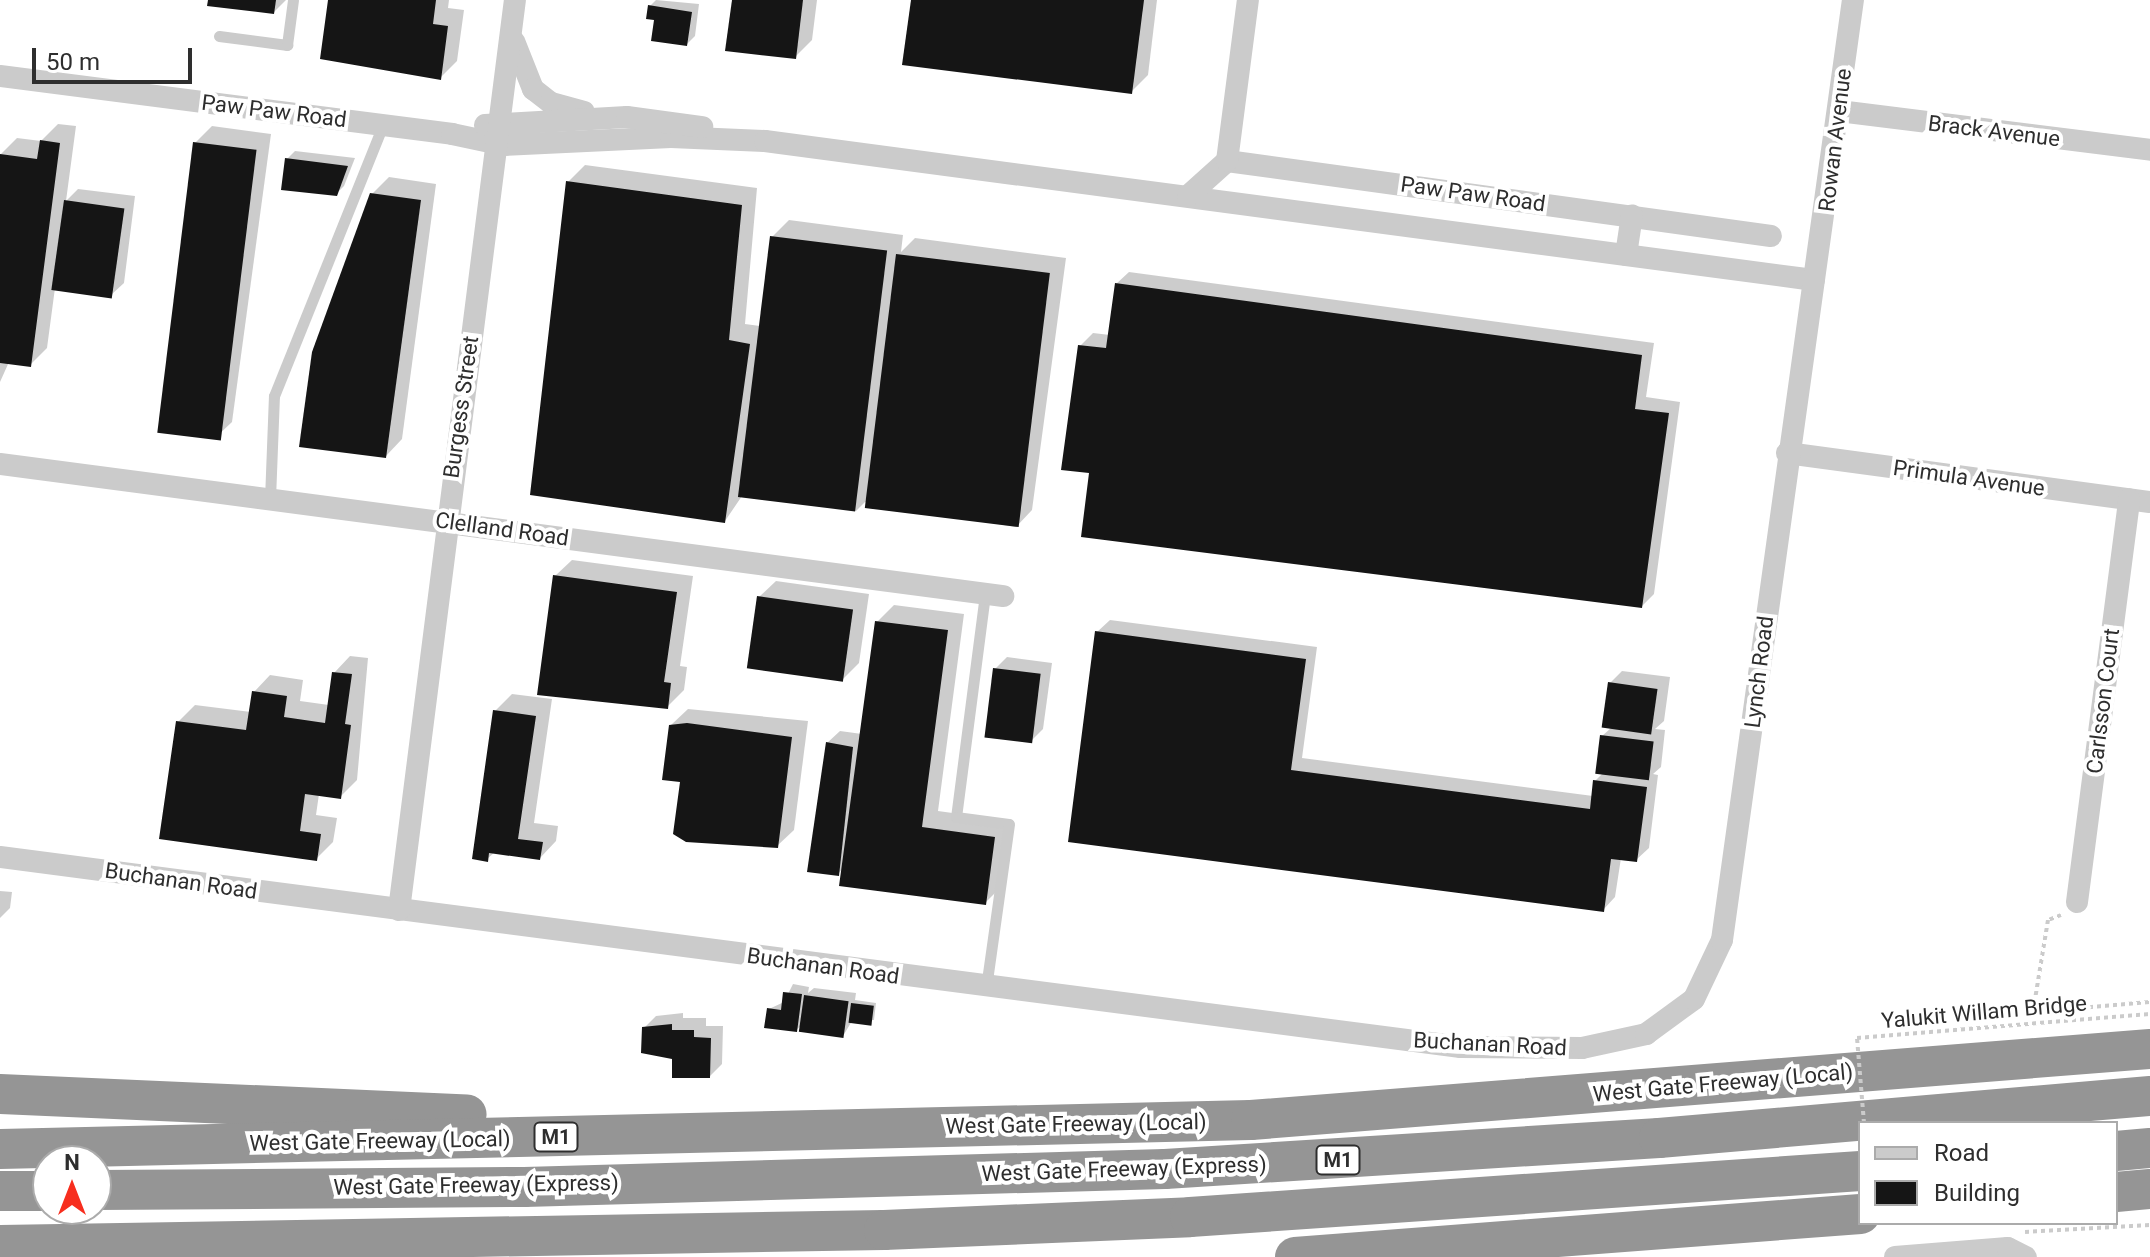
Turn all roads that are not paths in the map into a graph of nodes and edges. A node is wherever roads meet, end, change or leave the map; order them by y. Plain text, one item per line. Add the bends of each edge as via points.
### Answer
1 (293, 0) edge
2 (1248, 0) edge
3 (1853, 0) edge
4 (514, 8) edge
5 (219, 36) dead end
6 (0, 76) edge
7 (1839, 111) junction
8 (627, 117) junction
9 (499, 121) junction
10 (383, 125) junction
11 (452, 134) junction
12 (765, 141) junction
13 (496, 145) junction
14 (2150, 150) edge
15 (1227, 161) junction
16 (1188, 196) junction
17 (1253, 205) junction
18 (1632, 215) junction
19 (1771, 236) dead end
20 (1626, 255) junction
21 (1814, 280) junction
22 (1787, 453) junction
23 (0, 464) edge
24 (270, 499) junction
25 (2140, 501) edge
26 (445, 522) junction
27 (994, 595) joint
28 (0, 857) edge
29 (2077, 902) road end
30 (399, 910) junction
31 (986, 988) junction
32 (1646, 1034) joint
33 (2150, 1049) edge
34 (0, 1094) edge
35 (2150, 1096) edge
36 (1111, 1124) junction
37 (2150, 1148) edge
38 (0, 1149) edge
39 (2118, 1151) edge
40 (1858, 1171) edge
41 (2150, 1189) edge
42 (112, 1190) edge
43 (0, 1191) edge
44 (32, 1191) edge
45 (2118, 1192) edge
46 (1858, 1214) edge
47 (0, 1245) edge
48 (2026, 1255) edge
49 (1295, 1257) edge
50 (1895, 1257) edge

1 - 5 lane via 287,45
2 - 15 street
3 - 7 street, Rowan Avenue
4 - 8 street via 517,58 538,93 571,110
4 - 9 street, Burgess Street
6 - 10 street, Paw Paw Road
7 - 14 street, Brack Avenue
7 - 21 street, Rowan Avenue
8 - 9 street, Paw Paw Road
8 - 12 street, Paw Paw Road
9 - 11 street, Paw Paw Road
9 - 13 street, Burgess Street
10 - 11 street, Paw Paw Road
10 - 24 lane via 274,396
11 - 13 street, Paw Paw Road
12 - 13 street, Paw Paw Road via 671,137
12 - 16 street, Paw Paw Road
13 - 26 street, Burgess Street
15 - 16 street
15 - 17 street via 1234,186
15 - 18 street, Paw Paw Road
16 - 17 street, Paw Paw Road
17 - 20 street, Paw Paw Road
18 - 19 street, Paw Paw Road
18 - 20 street
20 - 21 street, Paw Paw Road
21 - 22 street, Lynch Road
22 - 25 street, Primula Avenue
22 - 32 street, Lynch Road via 1722,940 1694,999
23 - 24 street, Clelland Road
24 - 26 street, Clelland Road
25 - 29 street, Carlsson Court
26 - 27 street, Clelland Road
26 - 30 street, Burgess Street
27 - 31 lane via 956,817 1009,824
28 - 30 street, Buchanan Road
30 - 31 street, Buchanan Road
31 - 32 street, Buchanan Road via 1461,1047 1582,1048
33 - 36 highway, West Gate Freeway (Local) / M1 via 1251,1120
34 - 36 highway via 393,1112
35 - 42 highway, West Gate Freeway (Express) / M1 via 1659,1138 1165,1169 524,1187
36 - 38 highway, West Gate Freeway (Local) / M1
37 - 39 highway
40 - 47 highway, M1 via 1190,1217 945,1227
41 - 45 highway
43 - 44 highway
46 - 49 highway
48 - 50 street via 2008,1248

